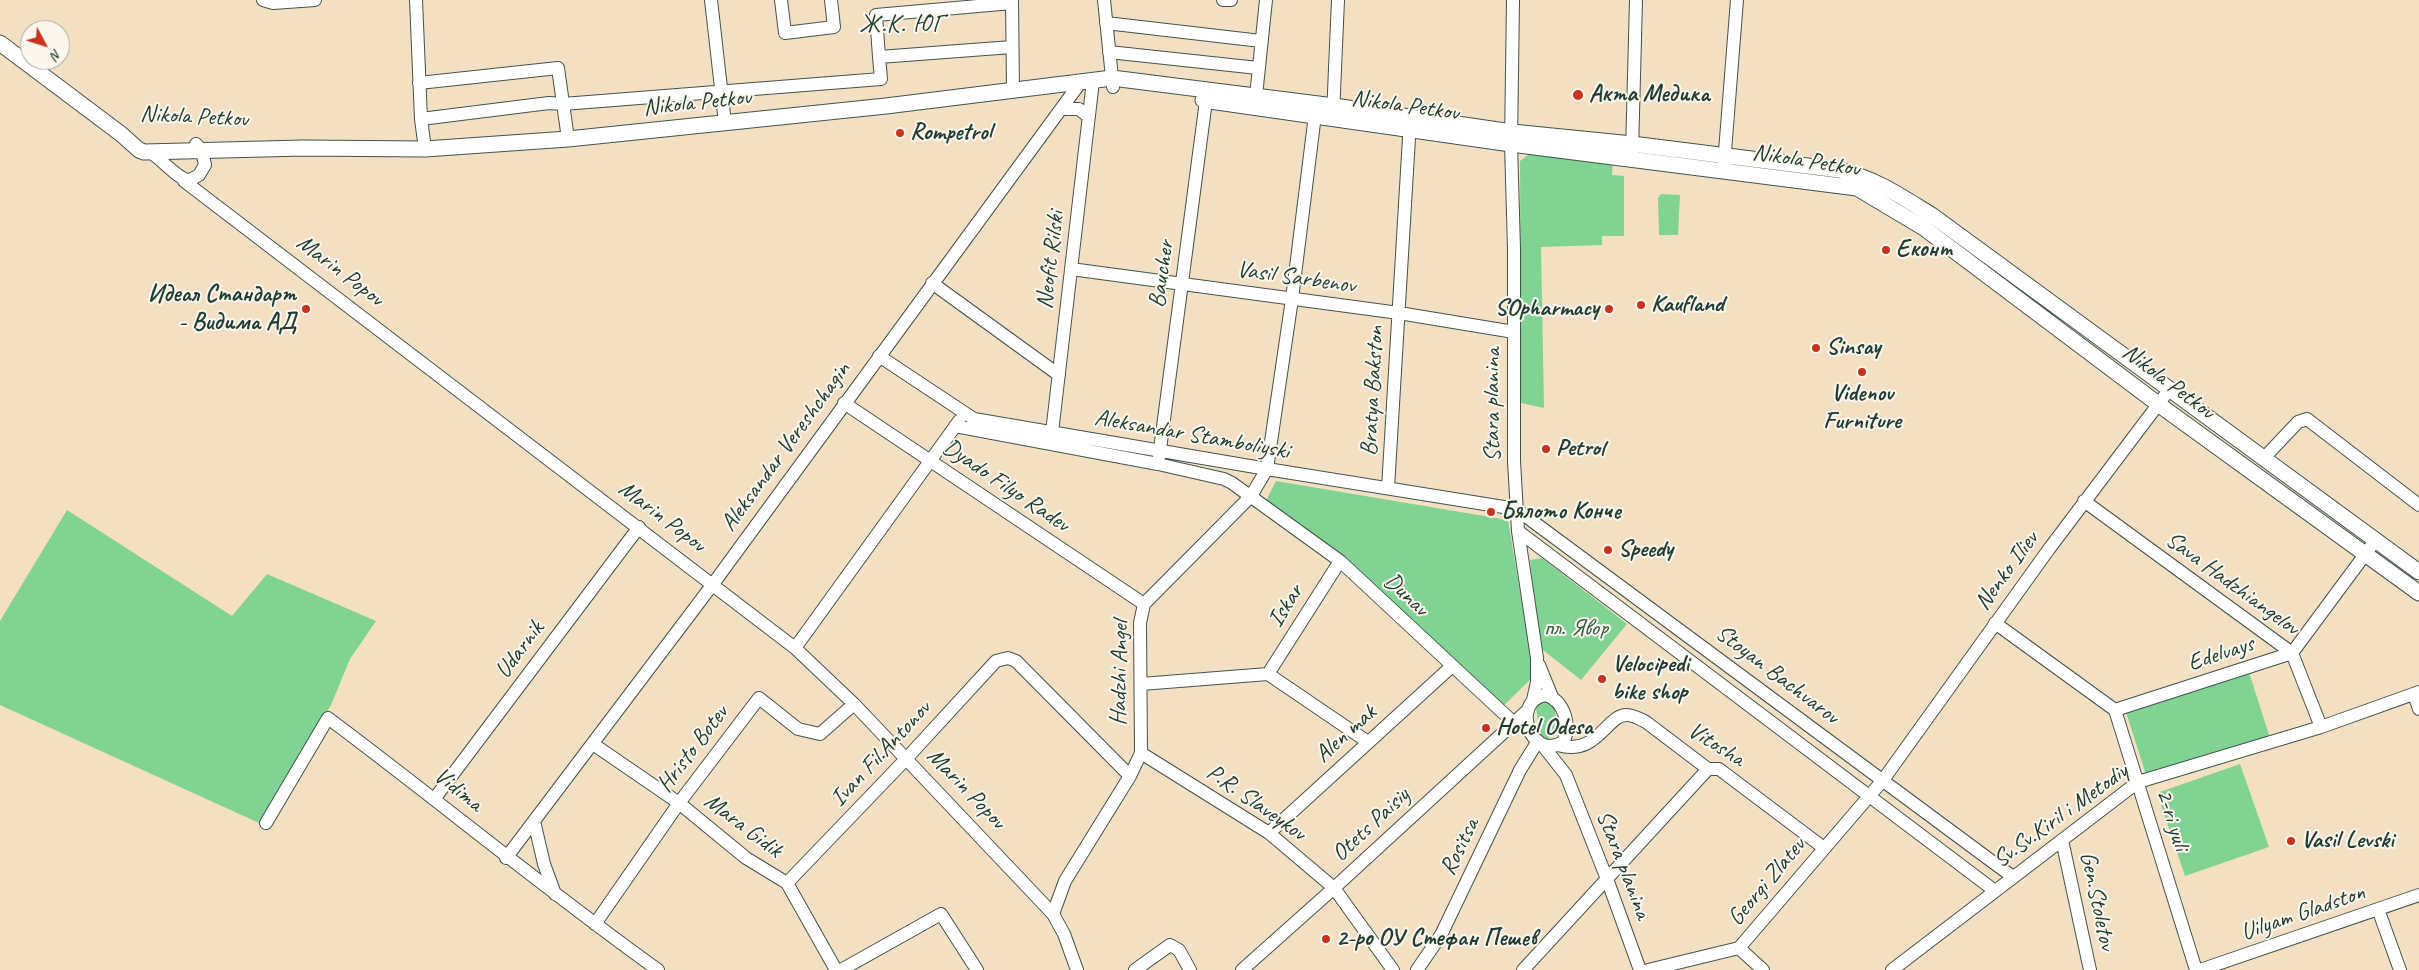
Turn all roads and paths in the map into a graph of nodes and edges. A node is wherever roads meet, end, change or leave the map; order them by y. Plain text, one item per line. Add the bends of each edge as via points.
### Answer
1 (263, 0) edge
2 (315, 0) edge
3 (416, 0) edge
4 (712, 0) edge
5 (781, 0) edge
6 (831, 0) edge
7 (1104, 0) edge
8 (1222, 0) edge
9 (1231, 0) edge
10 (1266, 0) edge
11 (1338, 0) edge
12 (1513, 0) edge
13 (1636, 0) edge
14 (1737, 0) edge
15 (1012, 2) edge
16 (1106, 23) junction
17 (1261, 41) junction
18 (0, 43) edge
19 (1012, 47) junction
20 (1109, 52) junction
21 (878, 57) junction
22 (1258, 68) junction
23 (1087, 82) junction
24 (1112, 82) junction
25 (419, 83) junction
26 (1013, 89) junction
27 (722, 93) junction
28 (1207, 95) junction
29 (1256, 96) junction
30 (563, 104) junction
31 (1061, 109) junction
32 (1315, 110) junction
33 (1334, 112) junction
34 (1089, 116) junction
35 (420, 119) junction
36 (725, 123) junction
37 (1410, 123) junction
38 (121, 134) junction
39 (1511, 138) junction
40 (568, 139) junction
41 (178, 147) junction
42 (199, 147) junction
43 (425, 149) junction
44 (1632, 151) junction
45 (150, 152) junction
46 (1724, 164) junction
47 (171, 168) junction
48 (202, 171) junction
49 (184, 180) junction
50 (207, 198) junction
51 (1071, 269) junction
52 (932, 283) junction
53 (1182, 284) junction
54 (1292, 299) junction
55 (1399, 313) junction
56 (1514, 332) junction
57 (879, 356) junction
58 (1059, 375) junction
59 (2169, 390) junction
60 (844, 403) junction
61 (2158, 404) junction
62 (964, 414) junction
63 (955, 426) junction
64 (1051, 439) junction
65 (1159, 457) junction
66 (2263, 459) junction
67 (930, 461) junction
68 (1268, 464) junction
69 (1388, 488) junction
70 (1251, 496) junction
71 (2084, 502) junction
72 (2419, 505) edge
73 (1516, 509) junction
74 (639, 527) junction
75 (1518, 532) junction
76 (2375, 541) junction
77 (2365, 554) junction
78 (1340, 561) junction
79 (2419, 572) edge
80 (713, 584) junction
81 (2419, 593) edge
82 (1144, 604) junction
83 (1995, 622) junction
84 (795, 648) junction
85 (2292, 653) junction
86 (1537, 658) junction
87 (1451, 666) junction
88 (1268, 674) junction
89 (1141, 684) junction
90 (2416, 693) edge
91 (1552, 697) junction
92 (854, 704) junction
93 (1530, 705) junction
94 (2419, 709) edge
95 (2115, 710) junction
96 (1514, 723) junction
97 (1567, 726) junction
98 (2321, 727) junction
99 (1529, 729) junction
100 (1368, 742) junction
101 (593, 744) junction
102 (1541, 744) junction
103 (1561, 745) junction
104 (1583, 745) junction
105 (1141, 753) junction
106 (906, 759) junction
107 (1708, 769) junction
108 (1566, 775) junction
109 (1130, 776) junction
110 (1883, 780) junction
111 (2138, 782) junction
112 (1870, 796) junction
113 (435, 798) junction
114 (678, 803) junction
115 (534, 821) junction
116 (266, 823) dead end
117 (1269, 833) junction
118 (2062, 840) junction
119 (1824, 848) junction
120 (506, 858) junction
121 (2013, 877) junction
122 (1607, 879) junction
123 (787, 884) junction
124 (1334, 888) junction
125 (1996, 891) junction
126 (555, 894) junction
127 (2419, 895) edge
128 (2378, 909) junction
129 (1053, 914) junction
130 (594, 924) junction
131 (1738, 948) junction
132 (1527, 968) edge
133 (1899, 968) edge
134 (658, 970) edge
135 (836, 970) edge
136 (841, 970) edge
137 (977, 970) edge
138 (1076, 970) edge
139 (1135, 970) edge
140 (1190, 970) edge
141 (1242, 970) edge
142 (1393, 970) edge
143 (1417, 970) edge
144 (1640, 970) edge
145 (1648, 970) edge
146 (1763, 970) edge
147 (2090, 970) edge
148 (2198, 970) edge
149 (2400, 970) edge

1 - 2 street via 273,3
3 - 25 street
4 - 27 street
5 - 6 street via 785,33 834,27
7 - 16 street
8 - 9 street
10 - 17 street
11 - 33 street
12 - 39 street, Stara planina
13 - 44 street
14 - 46 street
15 - 19 street
15 - 21 street via 876,15
16 - 17 street
16 - 20 street
17 - 22 street
18 - 38 main road
19 - 21 street
19 - 26 street
20 - 22 street
20 - 24 street
21 - 27 street via 881,79
22 - 29 street
23 - 24 main road, Nikola Petkov
23 - 26 main road, Nikola Petkov
23 - 31 street, Aleksandar Vereshchagin
23 - 34 street, Neofit Rilski
24 - 28 main road, Nikola Petkov
25 - 30 street via 558,68
25 - 35 street
26 - 36 main road, Nikola Petkov
27 - 30 street
27 - 36 street
28 - 29 main road, Nikola Petkov
28 - 32 main road, Nikola Petkov
28 - 53 street, Baucher
29 - 32 main road, Nikola Petkov
30 - 35 street
30 - 40 street
31 - 34 street via 1079,109
31 - 52 street, Aleksandar Vereshchagin
32 - 33 main road, Nikola Petkov
32 - 54 street
33 - 37 main road, Nikola Petkov
34 - 51 street, Neofit Rilski
35 - 43 street
36 - 40 main road, Nikola Petkov
37 - 39 main road, Nikola Petkov
37 - 55 street, Bratya Bakston
38 - 41 main road, Nikola Petkov via 141,142
38 - 45 main road, Nikola Petkov via 139,150
39 - 44 main road, Nikola Petkov
39 - 56 street, Stara planina
40 - 43 main road, Nikola Petkov
41 - 42 main road, Nikola Petkov
41 - 45 main road, Nikola Petkov
41 - 47 street
42 - 43 main road, Nikola Petkov via 247,142 304,148
42 - 48 street via 205,165
44 - 46 main road, Nikola Petkov
45 - 47 street
46 - 59 main road, Nikola Petkov via 1839,170 1862,175 1885,186 1933,216
46 - 61 main road, Nikola Petkov via 1857,188 1873,196 1932,234
47 - 49 street
48 - 49 street via 195,179
48 - 50 street
49 - 50 street, Marin Popov
50 - 74 street, Marin Popov
51 - 53 street, Vasil Sarbenov
51 - 58 street, Neofit Rilski
52 - 57 street, Aleksandar Vereshchagin
52 - 58 street
53 - 54 street, Vasil Sarbenov
53 - 65 street, Baucher
54 - 55 street, Vasil Sarbenov
54 - 68 street
55 - 56 street, Vasil Sarbenov
55 - 69 street, Bratya Bakston
56 - 73 street, Stara planina
57 - 60 street, Aleksandar Vereshchagin
57 - 62 street, Aleksandar Stamboliyski
58 - 64 street, Neofit Rilski
59 - 61 street, Nenko Iliev
59 - 66 main road, Nikola Petkov
60 - 67 street, Dyado Filyo Radev
60 - 80 street, Aleksandar Vereshchagin
61 - 71 street, Nenko Iliev
61 - 77 main road, Nikola Petkov
62 - 63 street
62 - 64 street, Aleksandar Stamboliyski
63 - 64 street, Aleksandar Stamboliyski
63 - 67 street
64 - 65 street, Aleksandar Stamboliyski
65 - 68 street, Aleksandar Stamboliyski
65 - 70 street, Aleksandar Stamboliyski via 1224,479
66 - 72 street via 2298,422 2307,419
66 - 76 main road, Nikola Petkov
67 - 82 street, Dyado Filyo Radev
67 - 84 street
68 - 69 street, Aleksandar Stamboliyski
68 - 70 street, Hadzhi Angel
69 - 73 street, Aleksandar Stamboliyski
70 - 78 street, Dunav
70 - 82 street, Hadzhi Angel
71 - 83 street, Nenko Iliev
71 - 85 street, Sava Hadzhiangelov
73 - 75 street, Stara planina
73 - 110 street, Stoyan Bachvarov
74 - 80 street, Marin Popov
74 - 113 street, Udarnik
75 - 86 street, Stara planina
75 - 112 street, Stoyan Bachvarov
76 - 77 street, Edelvays
76 - 79 main road, Nikola Petkov
77 - 81 main road, Nikola Petkov
77 - 85 street, Edelvays
78 - 87 street, Dunav
78 - 88 street, Iskar
80 - 84 street, Marin Popov
80 - 101 street, Aleksandar Vereshchagin
82 - 89 street, Hadzhi Angel via 1140,623
83 - 95 street
83 - 110 street, Nenko Iliev
84 - 92 street, Marin Popov
85 - 95 street, Edelvays
85 - 98 street, Sava Hadzhiangelov
86 - 91 street, Stara planina
86 - 93 street, Stara planina via 1536,682
87 - 96 street, Dunav
87 - 100 street, Alen mak
88 - 89 street
88 - 100 street
89 - 105 street, Hadzhi Angel
90 - 94 street
90 - 98 street, Sv.Sv.Kiril i Metodiy
91 - 93 street via 1539,696
91 - 97 street via 1562,707
92 - 106 street, Marin Popov
92 - 114 street, Hristo Botev via 820,734 798,729 759,698
93 - 96 street, Otets Paisiy
93 - 99 street
95 - 111 street, 2-ri yuli
96 - 99 street, Dunav
96 - 124 street, Otets Paisiy
97 - 103 street
97 - 104 street
98 - 111 street, Sv.Sv.Kiril i Metodiy
99 - 102 street
100 - 117 street, Alen mak
101 - 114 street, Mara Gidik
101 - 115 street, Aleksandar Vereshchagin
102 - 103 street
102 - 108 street, Stara planina
102 - 143 street, Rositsa via 1520,770 1441,935
103 - 104 street, Vitosha
103 - 108 street, Stara planina
104 - 107 street, Vitosha via 1599,736 1620,716 1627,715 1646,722
105 - 109 street, Hadzhi Angel
105 - 117 street, P.R. Slaveykov
106 - 109 street, Ivan Fil.Antonov via 996,661 1008,658 1016,661
106 - 123 street, Ivan Fil.Antonov
106 - 129 street, Marin Popov
107 - 119 street, Vitosha via 1719,769
107 - 122 street
108 - 122 street, Stara planina
109 - 129 street, Hadzhi Angel via 1065,880
110 - 112 street, Nenko Iliev
110 - 121 street, Stoyan Bachvarov
111 - 118 street, Sv.Sv.Kiril i Metodiy
111 - 148 street, 2-ri yuli
112 - 119 street, Georgi Zlatev
112 - 125 street, Stoyan Bachvarov
113 - 116 street, Vidima via 328,718
113 - 120 street, Vidima
114 - 123 street, Mara Gidik via 746,858
114 - 130 street, Hristo Botev
115 - 120 street, Aleksandar Vereshchagin
115 - 126 street
117 - 124 street, P.R. Slaveykov
118 - 121 street, Sv.Sv.Kiril i Metodiy
118 - 147 street, Gen.Stoletov
119 - 131 street, Georgi Zlatev
120 - 126 street, Vidima
121 - 125 street, Sv.Sv.Kiril i Metodiy
122 - 132 street
122 - 144 street, Stara planina
123 - 135 street, Mara Gidik
124 - 141 street, Otets Paisiy
124 - 142 street, P.R. Slaveykov
125 - 133 street, Sv.Sv.Kiril i Metodiy
126 - 130 street, Vidima
127 - 128 street, Uilyam Gladston
128 - 148 street, Uilyam Gladston
128 - 149 street
129 - 138 street, Marin Popov via 1064,934
130 - 134 street, Vidima
131 - 145 street, Georgi Zlatev
131 - 146 street
136 - 137 street via 941,914
139 - 140 street via 1170,945 1179,950

